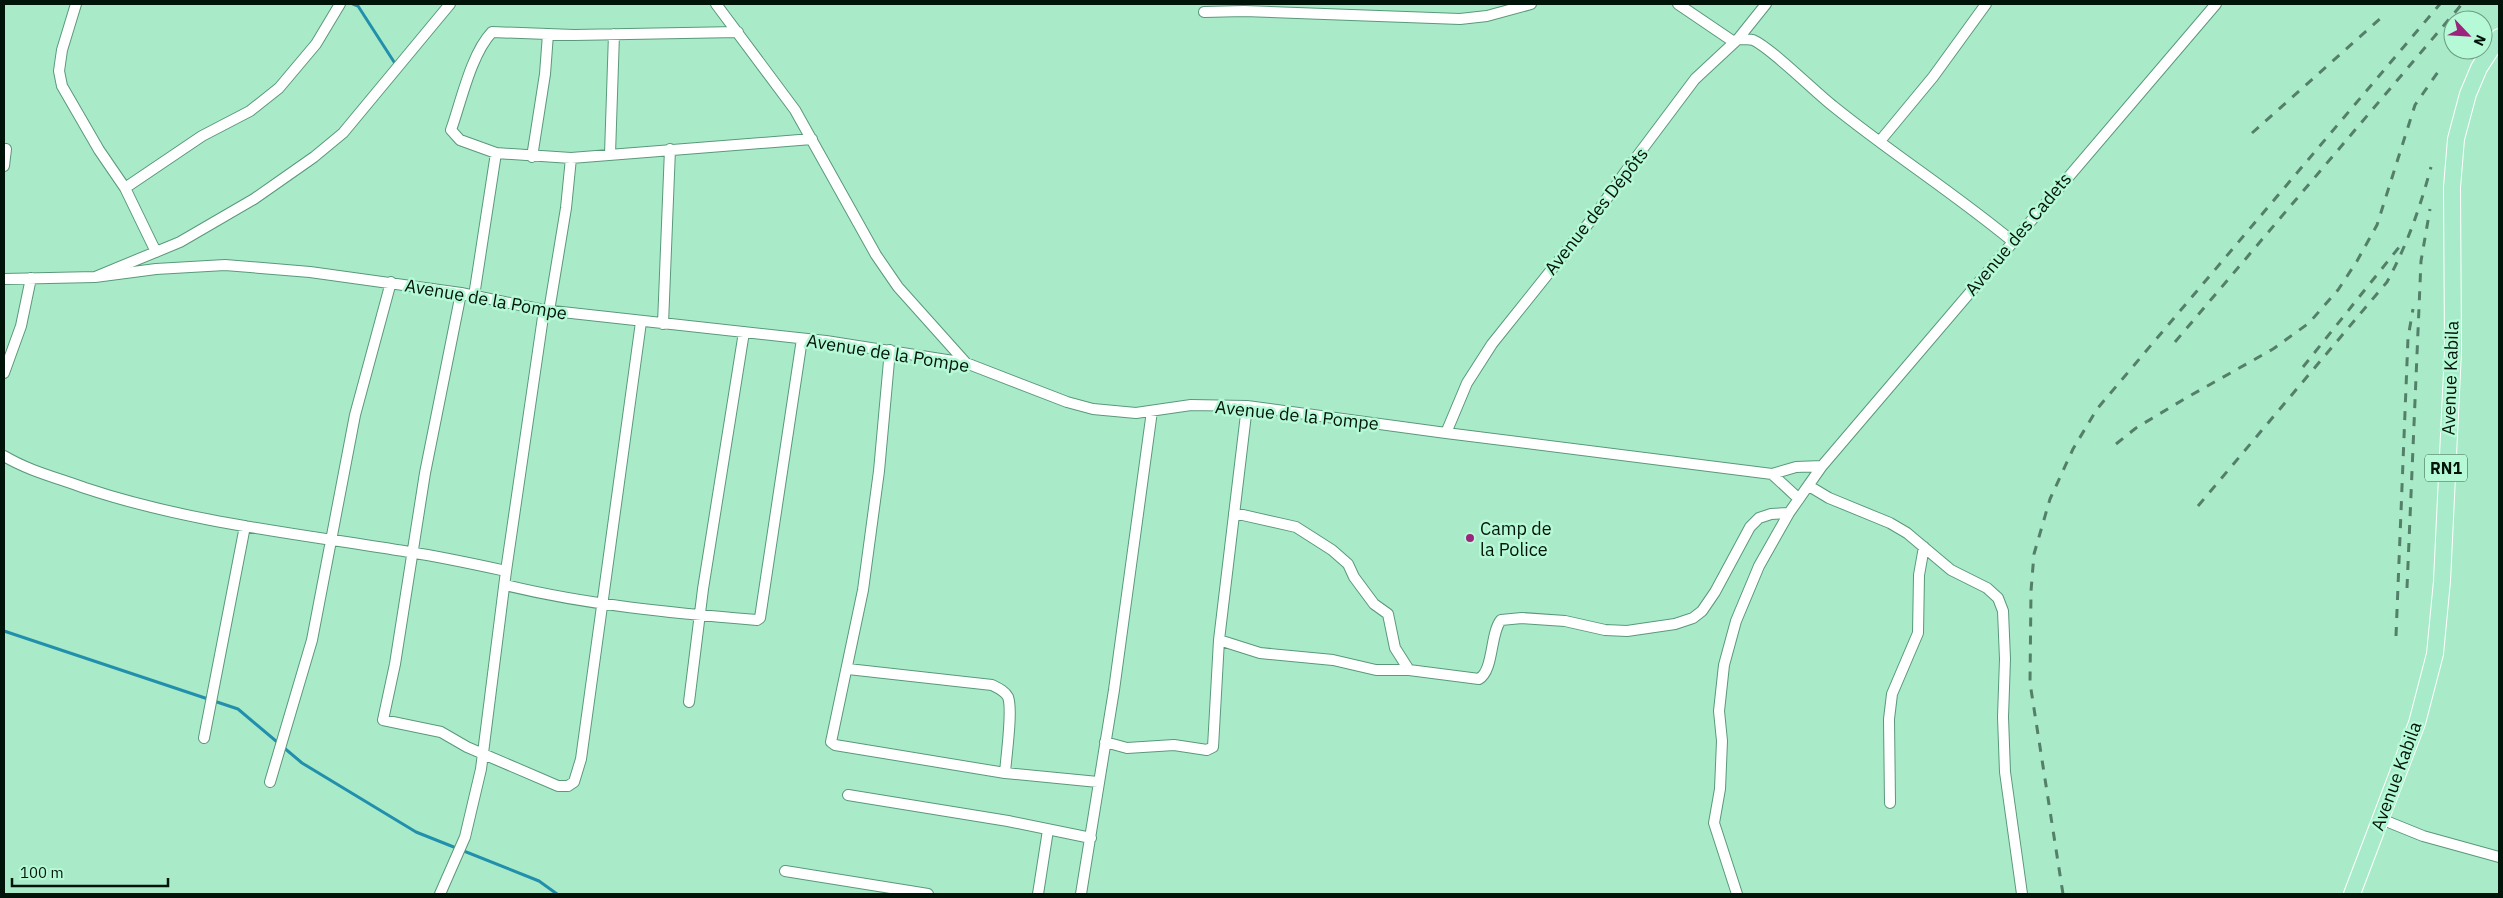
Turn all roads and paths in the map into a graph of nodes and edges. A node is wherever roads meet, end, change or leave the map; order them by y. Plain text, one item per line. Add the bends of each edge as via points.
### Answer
1 (76, 4) edge
2 (340, 4) edge
3 (450, 4) edge
4 (716, 4) edge
5 (1531, 4) edge
6 (1678, 4) edge
7 (1766, 4) edge
8 (1986, 4) edge
9 (2216, 4) edge
10 (1204, 12) dead end
11 (1748, 27) junction
12 (738, 32) junction
13 (548, 34) junction
14 (614, 34) junction
15 (2499, 37) edge
16 (1754, 40) junction
17 (1736, 41) junction
18 (812, 139) junction
19 (1880, 141) junction
20 (6, 149) dead end
21 (670, 149) junction
22 (496, 153) junction
23 (610, 154) junction
24 (532, 157) junction
25 (571, 158) junction
26 (4, 166) edge
27 (125, 188) junction
28 (2012, 241) junction
29 (156, 252) junction
30 (95, 277) junction
31 (31, 278) junction
32 (4, 279) edge
33 (391, 282) junction
34 (461, 293) junction
35 (474, 296) junction
36 (546, 310) junction
37 (641, 322) junction
38 (663, 324) junction
39 (744, 332) junction
40 (802, 339) junction
41 (890, 350) junction
42 (966, 363) junction
43 (4, 373) edge
44 (1248, 406) junction
45 (1152, 411) junction
46 (1446, 433) junction
47 (4, 456) edge
48 (1822, 466) junction
49 (1772, 474) junction
50 (1809, 486) junction
51 (1798, 499) junction
52 (1234, 513) junction
53 (1788, 513) junction
54 (245, 526) junction
55 (332, 540) junction
56 (1924, 547) junction
57 (412, 552) junction
58 (506, 571) junction
59 (505, 586) junction
60 (602, 604) junction
61 (699, 615) junction
62 (1219, 640) junction
63 (848, 669) junction
64 (1409, 670) junction
65 (689, 702) dead end
66 (204, 738) dead end
67 (1105, 742) junction
68 (483, 753) junction
69 (1005, 773) junction
70 (270, 782) dead end
71 (1098, 782) junction
72 (848, 795) dead end
73 (1890, 803) dead end
74 (2381, 819) junction
75 (1048, 830) junction
76 (1091, 838) junction
77 (2499, 857) edge
78 (785, 871) dead end
79 (440, 894) edge
80 (928, 894) edge
81 (1038, 894) edge
82 (1081, 894) edge
83 (1737, 894) edge
84 (2022, 894) edge
85 (2352, 894) edge

1 - 27 street via 61,57 62,86
2 - 27 street via 316,44 279,88 250,111 202,136
3 - 29 street via 343,133 254,199 180,242
4 - 12 street
5 - 10 street via 1487,16 1460,19
6 - 17 street
7 - 11 street, Avenue des Dépôts
8 - 19 street via 1933,77
9 - 28 street, Avenue des Cadets
11 - 16 street
11 - 17 street, Avenue des Dépôts
12 - 14 street
12 - 18 street via 795,110
13 - 14 street
13 - 22 street via 492,32 479,54 451,130 460,140
13 - 24 street
14 - 23 street
15 - 74 highway, Avenue Kabila / RN1 via 2475,77 2456,138 2452,187 2453,351 2442,581 2435,654 2417,723
16 - 17 street
16 - 19 street via 1852,122
17 - 46 street, Avenue des Dépôts via 1696,79 1596,214 1492,344 1466,383
18 - 21 street
18 - 42 street via 876,255 904,294
19 - 28 street
20 - 26 street
21 - 23 street
21 - 38 street
22 - 24 street
22 - 35 street
23 - 25 street
24 - 25 street
25 - 36 street via 566,208
27 - 29 street
28 - 48 street, Avenue des Cadets
29 - 30 street
30 - 31 street
30 - 33 street, Avenue de la Pompe via 225,265
31 - 32 street
31 - 43 street via 21,326
33 - 34 street, Avenue de la Pompe
33 - 55 street via 355,415
34 - 35 street, Avenue de la Pompe
34 - 57 street
35 - 36 street, Avenue de la Pompe
36 - 37 street, Avenue de la Pompe
36 - 58 street
37 - 38 street, Avenue de la Pompe
37 - 60 street
38 - 39 street, Avenue de la Pompe
39 - 40 street, Avenue de la Pompe
39 - 61 street
40 - 41 street, Avenue de la Pompe
40 - 61 street via 762,612 756,620
41 - 42 street, Avenue de la Pompe
41 - 63 street via 870,541
42 - 45 street, Avenue de la Pompe via 1093,409 1136,413
44 - 45 street, Avenue de la Pompe via 1191,405
44 - 46 street, Avenue de la Pompe
44 - 52 street
45 - 67 street
46 - 49 street, Avenue de la Pompe
47 - 54 street via 43,474 120,499
48 - 49 street, Avenue de la Pompe via 1796,467
48 - 50 street, Avenue des Cadets
49 - 51 street
50 - 51 street, Avenue des Cadets
50 - 56 street via 1829,498 1890,523
51 - 53 street, Avenue des Cadets
52 - 62 street
52 - 64 street via 1296,527 1342,558 1364,592 1388,614 1396,648
53 - 64 street via 1759,518 1750,527 1715,592 1693,618 1676,624 1627,631 1605,630 1565,621 1505,618 1499,622 1487,670 1480,679
53 - 83 street, Avenue des Cadets via 1744,596 1726,656 1721,687 1720,789 1714,823
54 - 55 street
54 - 66 street
55 - 57 street
55 - 70 street via 312,640
56 - 73 street via 1919,575 1918,633 1892,694 1889,719
56 - 84 street via 1951,570 1987,588 1998,598 2003,611 2005,772
57 - 58 street
57 - 68 street via 383,720 441,732
58 - 59 street
59 - 60 street
59 - 68 street
60 - 61 street
60 - 68 street via 583,745 574,782 558,786
61 - 65 street
62 - 64 street via 1260,653 1333,660 1376,670
62 - 67 street via 1213,746 1207,750 1174,746 1127,748
63 - 69 street via 992,685 1002,690 1008,698 1009,712
63 - 69 street via 832,735 833,744
67 - 71 street
68 - 79 street via 465,837
69 - 71 street
71 - 76 street
72 - 75 street
74 - 77 street via 2423,836
74 - 85 highway, Avenue Kabila / RN1
75 - 76 street
75 - 81 street
76 - 82 street
78 - 80 street

